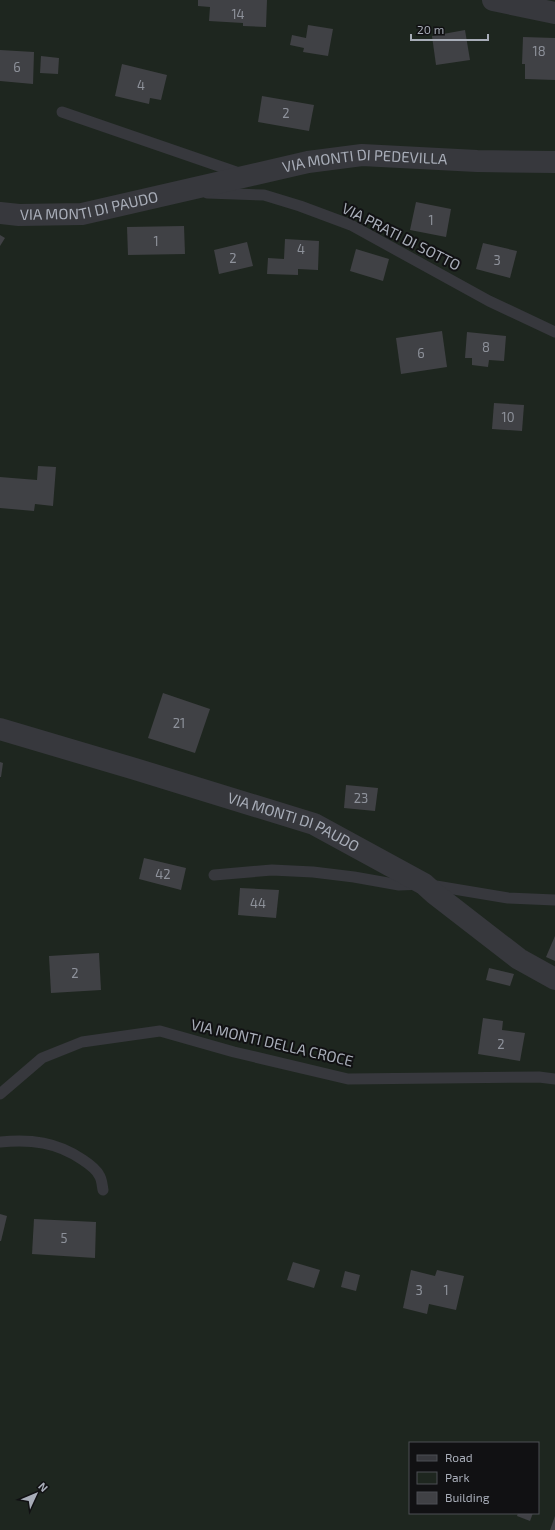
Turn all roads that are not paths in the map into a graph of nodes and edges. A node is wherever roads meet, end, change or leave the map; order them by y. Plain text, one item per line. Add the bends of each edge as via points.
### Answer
1 (493, 0) edge
2 (555, 13) edge
3 (62, 112) dead end
4 (555, 162) edge
5 (248, 176) junction
6 (177, 192) junction
7 (0, 213) edge
8 (555, 332) edge
9 (0, 729) edge
10 (214, 875) dead end
11 (424, 884) junction
12 (555, 900) edge
13 (555, 979) edge
14 (555, 1078) edge
15 (0, 1094) edge
16 (0, 1142) edge
17 (103, 1190) dead end

1 - 2 street
3 - 5 lane
4 - 5 street, VIA MONTI DI PEDEVILLA via 362,155 308,162
5 - 6 street, VIA MONTI DI PEDEVILLA
6 - 7 street, VIA MONTI DI PAUDO via 82,214
6 - 8 lane, VIA PRATI DI SOTTO via 264,195 300,206 351,225 489,301
9 - 11 street, VIA MONTI DI PAUDO via 314,824
10 - 11 lane via 272,870 354,876 399,885
11 - 12 lane via 508,898
11 - 13 street, VIA MONTI DI PAUDO via 519,959
14 - 15 lane, VIA MONTI DELLA CROCE via 348,1079 234,1052 160,1031 82,1042 42,1058
16 - 17 lane via 43,1143 69,1150 90,1164 100,1175

